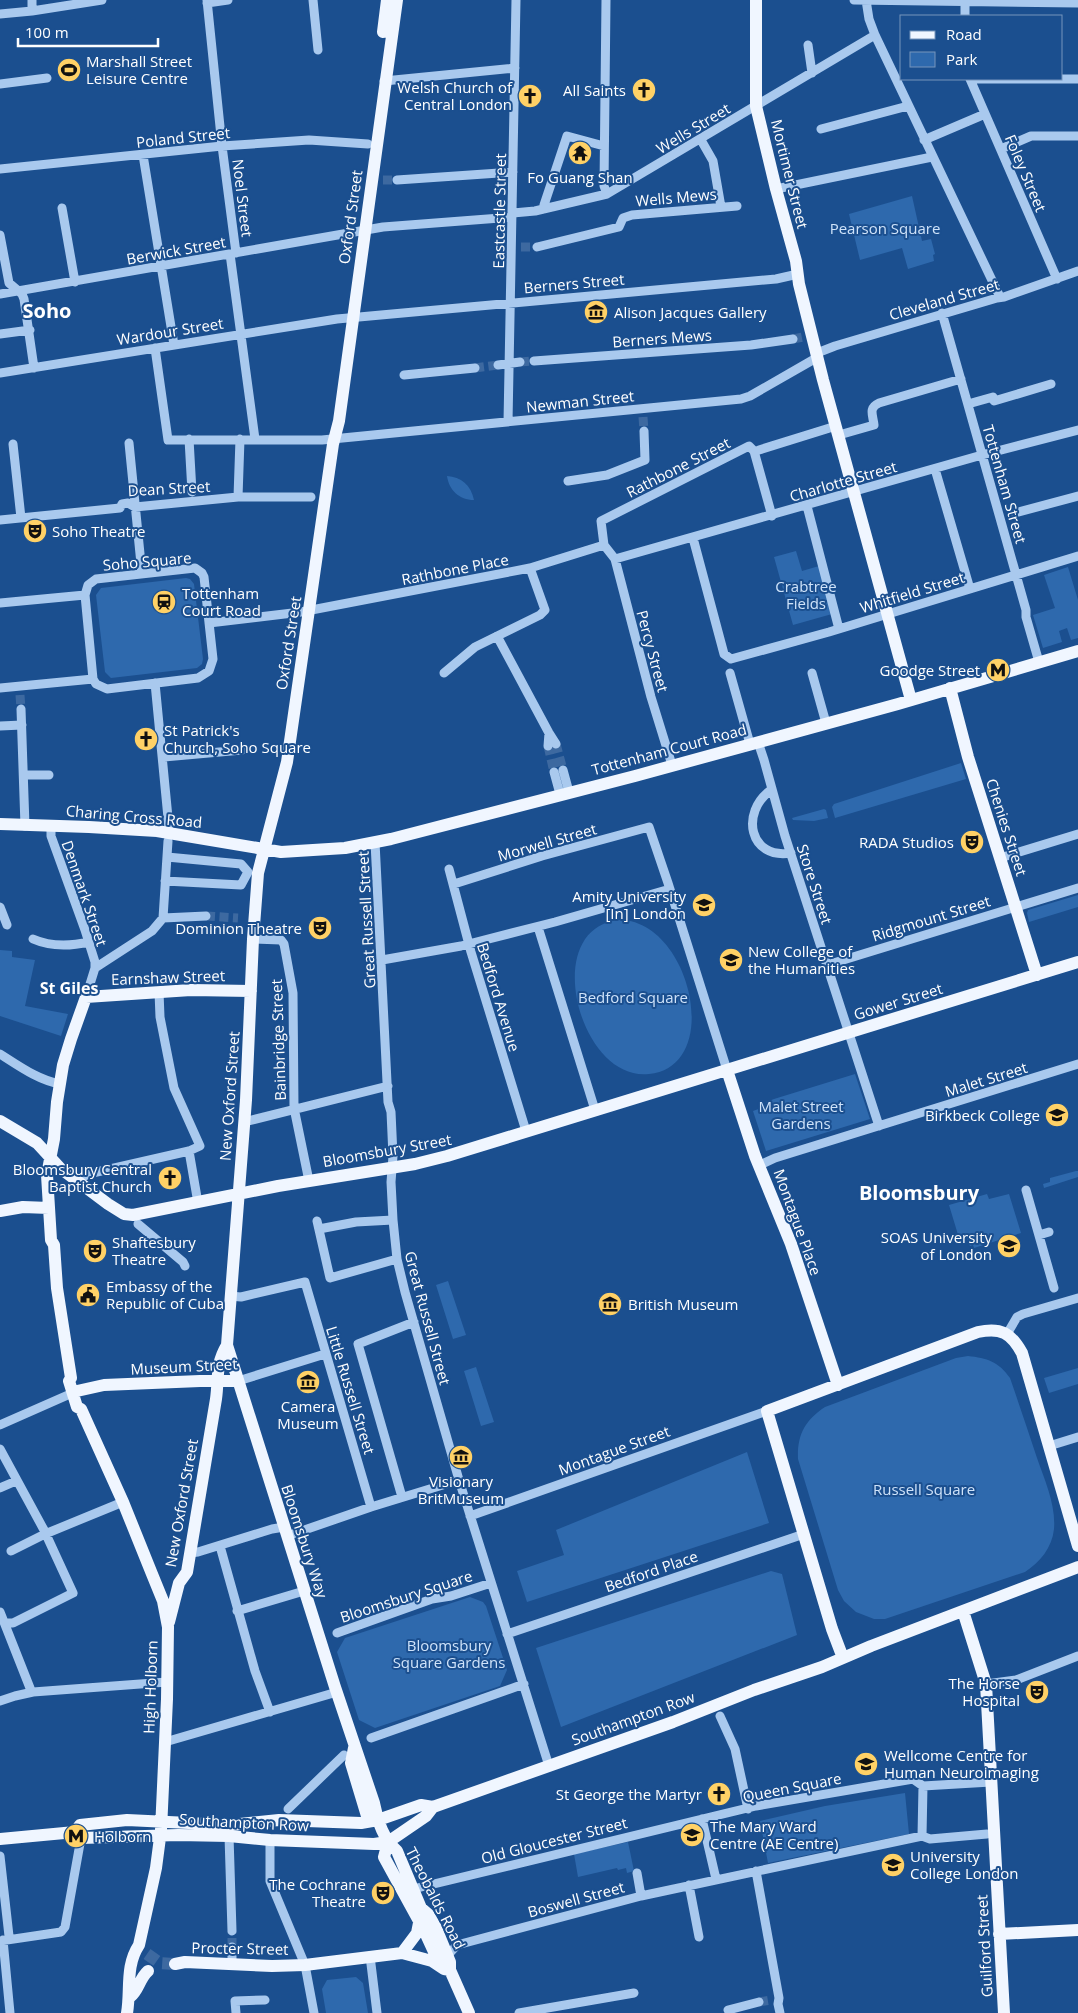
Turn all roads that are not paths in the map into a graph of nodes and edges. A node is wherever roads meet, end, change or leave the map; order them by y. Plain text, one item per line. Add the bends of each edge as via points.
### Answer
1 (32, 0) edge
2 (102, 0) edge
3 (228, 0) edge
4 (313, 0) edge
5 (387, 0) edge
6 (397, 0) edge
7 (516, 0) edge
8 (606, 0) edge
9 (756, 0) edge
10 (854, 0) edge
11 (866, 0) edge
12 (207, 1) edge
13 (965, 1) edge
14 (1078, 3) edge
15 (32, 11) junction
16 (0, 14) edge
17 (965, 15) edge
18 (875, 36) junction
19 (808, 45) dead end
20 (318, 50) dead end
21 (515, 68) junction
22 (812, 73) junction
23 (47, 78) dead end
24 (1063, 79) edge
25 (1078, 79) edge
26 (970, 80) edge
27 (384, 81) junction
28 (0, 84) edge
29 (756, 106) junction
30 (908, 106) junction
31 (985, 114) junction
32 (821, 129) dead end
33 (1078, 136) edge
34 (701, 140) junction
35 (924, 140) junction
36 (368, 144) junction
37 (222, 146) junction
38 (604, 146) junction
39 (1001, 150) junction
40 (143, 154) junction
41 (932, 157) junction
42 (0, 169) edge
43 (513, 172) junction
44 (396, 180) tunnel mouth
45 (776, 189) junction
46 (607, 194) junction
47 (737, 206) dead end
48 (721, 207) junction
49 (62, 208) dead end
50 (544, 210) junction
51 (512, 215) junction
52 (361, 231) junction
53 (0, 235) edge
54 (1, 247) edge
55 (537, 247) tunnel mouth
56 (233, 254) junction
57 (160, 266) junction
58 (1078, 271) edge
59 (798, 274) junction
60 (1057, 279) junction
61 (75, 282) junction
62 (19, 292) junction
63 (0, 294) edge
64 (1000, 297) junction
65 (511, 304) junction
66 (942, 313) junction
67 (349, 318) junction
68 (30, 330) junction
69 (242, 333) junction
70 (0, 334) edge
71 (793, 339) tunnel mouth
72 (174, 345) junction
73 (156, 348) junction
74 (817, 355) junction
75 (534, 361) tunnel mouth
76 (520, 362) tunnel mouth
77 (509, 364) junction
78 (498, 365) tunnel mouth
79 (34, 368) junction
80 (475, 368) tunnel mouth
81 (0, 373) edge
82 (404, 375) dead end
83 (961, 379) junction
84 (1051, 384) dead end
85 (968, 404) junction
86 (508, 422) junction
87 (1078, 430) edge
88 (838, 431) junction
89 (644, 432) tunnel mouth
90 (255, 435) junction
91 (334, 438) junction
92 (189, 439) junction
93 (240, 439) junction
94 (129, 443) dead end
95 (13, 444) dead end
96 (759, 450) dead end
97 (982, 455) junction
98 (935, 468) junction
99 (568, 481) dead end
100 (192, 492) dead end
101 (855, 492) junction
102 (311, 496) dead end
103 (1078, 496) edge
104 (238, 497) junction
105 (806, 506) junction
106 (135, 507) junction
107 (1008, 515) junction
108 (772, 516) junction
109 (21, 518) junction
110 (0, 520) edge
111 (693, 538) junction
112 (604, 546) junction
113 (1078, 556) edge
114 (615, 559) junction
115 (530, 568) junction
116 (142, 574) junction
117 (1016, 575) junction
118 (970, 589) junction
119 (85, 595) junction
120 (0, 604) edge
121 (305, 612) junction
122 (888, 614) junction
123 (209, 623) junction
124 (839, 629) junction
125 (497, 636) junction
126 (1078, 651) edge
127 (1039, 662) junction
128 (444, 673) dead end
129 (812, 673) dead end
130 (730, 674) dead end
131 (93, 679) junction
132 (155, 683) junction
133 (0, 688) edge
134 (950, 688) junction
135 (911, 700) junction
136 (21, 709) tunnel mouth
137 (826, 723) junction
138 (22, 725) junction
139 (0, 726) edge
140 (754, 743) junction
141 (552, 745) tunnel mouth
142 (242, 750) dead end
143 (164, 757) junction
144 (672, 765) junction
145 (559, 771) tunnel mouth
146 (24, 772) junction
147 (49, 775) dead end
148 (771, 790) junction
149 (565, 793) junction
150 (0, 824) edge
151 (25, 826) junction
152 (51, 826) junction
153 (169, 828) dead end
154 (1078, 834) edge
155 (168, 841) dead end
156 (375, 842) junction
157 (264, 850) junction
158 (791, 854) junction
159 (167, 857) junction
160 (1000, 858) junction
161 (449, 869) dead end
162 (165, 881) junction
163 (454, 884) junction
164 (1078, 888) edge
165 (672, 894) junction
166 (0, 907) edge
167 (1015, 907) junction
168 (206, 916) tunnel mouth
169 (163, 918) junction
170 (7, 926) dead end
171 (538, 927) junction
172 (34, 939) dead end
173 (253, 939) junction
174 (89, 942) junction
175 (468, 943) junction
176 (382, 960) junction
177 (1078, 962) edge
178 (827, 965) junction
179 (95, 968) junction
180 (1037, 975) junction
181 (251, 991) junction
182 (159, 992) junction
183 (86, 997) junction
184 (849, 1033) junction
185 (0, 1054) edge
186 (1078, 1064) edge
187 (727, 1070) junction
188 (60, 1084) junction
189 (388, 1086) junction
190 (294, 1108) junction
191 (595, 1110) junction
192 (0, 1122) edge
193 (244, 1122) junction
194 (880, 1126) junction
195 (526, 1131) junction
196 (189, 1151) junction
197 (50, 1158) junction
198 (760, 1165) junction
199 (393, 1167) junction
200 (77, 1181) junction
201 (309, 1181) junction
202 (1026, 1190) dead end
203 (239, 1195) junction
204 (198, 1203) junction
205 (54, 1207) junction
206 (0, 1211) edge
207 (394, 1220) junction
208 (138, 1224) dead end
209 (1049, 1232) dead end
210 (1038, 1235) junction
211 (1053, 1245) dead end
212 (1042, 1248) junction
213 (397, 1259) junction
214 (185, 1266) dead end
215 (1054, 1288) dead end
216 (230, 1296) junction
217 (1078, 1298) edge
218 (414, 1322) junction
219 (1007, 1334) junction
220 (226, 1345) junction
221 (325, 1354) junction
222 (238, 1381) junction
223 (217, 1382) junction
224 (838, 1385) junction
225 (75, 1392) junction
226 (767, 1411) junction
227 (0, 1425) edge
228 (1078, 1437) edge
229 (1048, 1446) junction
230 (0, 1449) edge
231 (16, 1480) junction
232 (458, 1480) junction
233 (2, 1487) edge
234 (402, 1498) junction
235 (123, 1502) junction
236 (371, 1507) junction
237 (470, 1516) junction
238 (285, 1531) junction
239 (45, 1534) junction
240 (804, 1534) junction
241 (220, 1546) junction
242 (1078, 1546) edge
243 (10, 1551) dead end
244 (190, 1553) junction
245 (1078, 1567) edge
246 (152, 1574) junction
247 (491, 1582) junction
248 (179, 1583) junction
249 (304, 1591) junction
250 (237, 1611) junction
251 (963, 1611) junction
252 (0, 1612) edge
253 (6, 1622) junction
254 (168, 1627) junction
255 (337, 1633) dead end
256 (507, 1634) junction
257 (1078, 1656) edge
258 (843, 1658) junction
259 (167, 1682) junction
260 (524, 1684) junction
261 (986, 1684) junction
262 (30, 1688) dead end
263 (336, 1692) junction
264 (0, 1701) edge
265 (270, 1712) junction
266 (720, 1716) dead end
267 (371, 1738) dead end
268 (165, 1742) junction
269 (344, 1755) dead end
270 (549, 1766) junction
271 (991, 1782) junction
272 (923, 1786) junction
273 (433, 1808) junction
274 (288, 1809) dead end
275 (748, 1809) junction
276 (702, 1819) junction
277 (378, 1820) junction
278 (161, 1829) junction
279 (987, 1834) dead end
280 (78, 1835) junction
281 (229, 1836) junction
282 (922, 1836) junction
283 (0, 1839) edge
284 (270, 1840) junction
285 (388, 1842) junction
286 (0, 1856) edge
287 (756, 1871) junction
288 (636, 1872) dead end
289 (716, 1879) junction
290 (689, 1885) junction
291 (413, 1889) junction
292 (641, 1896) junction
293 (421, 1908) junction
294 (420, 1924) junction
295 (1078, 1930) edge
296 (232, 1931) tunnel mouth
297 (999, 1934) junction
298 (700, 1937) dead end
299 (4, 1939) edge
300 (232, 1947) tunnel mouth
301 (402, 1953) junction
302 (370, 1956) junction
303 (175, 1964) tunnel mouth
304 (446, 1964) junction
305 (232, 1965) junction
306 (305, 1965) junction
307 (148, 1971) dead end
308 (634, 1993) dead end
309 (130, 1997) junction
310 (265, 2000) dead end
311 (759, 2002) tunnel mouth
312 (728, 2010) dead end
313 (10, 2013) edge
314 (127, 2013) edge
315 (236, 2013) edge
316 (314, 2013) edge
317 (377, 2013) edge
318 (469, 2013) edge
319 (519, 2013) edge
320 (780, 2013) edge
321 (1004, 2013) edge

1 - 15 street
2 - 15 street
3 - 12 street
4 - 20 street
5 - 36 main road, Oxford Street
6 - 27 main road, Oxford Street
7 - 21 street, Eastcastle Street
8 - 38 street
9 - 29 main road, Mortimer Street
10 - 11 street
11 - 13 street
11 - 18 street
12 - 37 street, Noel Street
13 - 14 street
13 - 17 street
15 - 16 street
18 - 22 street, Wells Street
18 - 30 street
19 - 22 street
21 - 27 street
21 - 43 street, Eastcastle Street
22 - 29 street, Wells Street
23 - 28 street
24 - 25 street
26 - 31 street, Foley Street
27 - 52 main road, Oxford Street via 377,180
29 - 34 street, Wells Street
29 - 45 main road, Mortimer Street
30 - 32 street
30 - 35 street
31 - 35 street
31 - 39 street, Foley Street
33 - 39 street via 1031,136
34 - 46 street, Wells Street
34 - 48 street via 713,161
35 - 41 street
36 - 37 street, Poland Street via 308,140
36 - 52 main road, Oxford Street
37 - 40 street, Poland Street
37 - 56 street, Noel Street
38 - 46 street
38 - 50 street via 567,136
39 - 60 street, Foley Street
40 - 42 street, Poland Street
40 - 57 street
41 - 45 street
41 - 64 street
43 - 44 street
43 - 51 street, Eastcastle Street
45 - 59 main road, Mortimer Street
46 - 50 street, Wells Street
47 - 48 street, Wells Mews
48 - 55 street, Wells Mews via 632,214 623,218 619,227
49 - 61 street
50 - 51 street, Wells Street
51 - 52 street, Wells Street
51 - 65 street, Eastcastle Street via 516,247
52 - 56 street, Berwick Street
52 - 67 main road, Oxford Street
53 - 54 street
54 - 62 street via 9,284
56 - 57 street, Berwick Street
56 - 69 street, Noel Street
57 - 61 street, Berwick Street
57 - 72 street
58 - 60 street, Cleveland Street
59 - 65 street, Berners Street via 788,278
59 - 74 main road, Mortimer Street via 808,336
60 - 64 street, Cleveland Street
61 - 62 street, Berwick Street
62 - 63 street, Berwick Street
62 - 68 street via 24,299
64 - 66 street, Cleveland Street
65 - 67 street, Berners Street
65 - 77 street, Eastcastle Street
66 - 74 street, Cleveland Street via 835,346
66 - 83 street, Tottenham Street
67 - 69 street, Wardour Street
67 - 91 main road, Oxford Street via 330,432
68 - 70 street
68 - 79 street
69 - 72 street, Wardour Street
69 - 90 street, Noel Street
71 - 75 street, Berners Mews
72 - 73 street, Wardour Street
73 - 79 street, Wardour Street
73 - 92 street, Newman Street via 168,440
74 - 86 street, Newman Street via 746,398 642,413
74 - 88 main road
76 - 77 street
77 - 78 street
77 - 86 street, Eastcastle Street
79 - 81 street, Wardour Street
80 - 82 street
83 - 85 street, Tottenham Street
83 - 88 street via 879,403 871,408 873,426
84 - 85 street via 994,401 993,397
85 - 97 street, Tottenham Street
86 - 91 street, Newman Street
87 - 97 street, Charlotte Street
88 - 96 street
88 - 101 main road
89 - 99 street via 645,460 607,474
90 - 91 street, Newman Street via 315,440
90 - 93 street, Newman Street
91 - 121 main road, Oxford Street
92 - 93 street, Newman Street
92 - 100 street
93 - 104 street
94 - 106 street
95 - 109 street
97 - 98 street, Charlotte Street
97 - 107 street, Tottenham Street
98 - 101 street, Charlotte Street
98 - 118 street
101 - 105 street, Charlotte Street
101 - 122 main road
102 - 104 street, Dean Street
103 - 107 street
104 - 106 street, Dean Street
105 - 108 street, Charlotte Street
105 - 124 street
106 - 109 street, Dean Street via 128,503 120,508
106 - 116 street
107 - 117 street, Tottenham Street
108 - 111 street, Charlotte Street
108 - 112 street, Rathbone Street via 754,451 749,446 601,521
109 - 110 street, Dean Street
111 - 114 street, Charlotte Street
111 - 124 street, Whitfield Street via 726,655 731,659
112 - 114 street, Percy Street
112 - 115 street, Rathbone Place
113 - 117 street, Whitfield Street
114 - 144 street, Percy Street
115 - 121 street, Rathbone Place
115 - 125 street via 545,610
116 - 119 street, Soho Square via 96,579 88,585
116 - 123 street, Soho Square via 191,568 199,570 204,577
117 - 118 street, Whitfield Street
117 - 127 street, Tottenham Street
118 - 122 street, Whitfield Street
119 - 120 street
119 - 131 street
121 - 123 street, Rathbone Place
121 - 157 main road, Oxford Street via 287,762
122 - 124 street, Whitfield Street
122 - 135 main road
123 - 132 street, Soho Square via 213,659 209,671 198,678
125 - 128 street via 475,646
125 - 141 street via 549,733
126 - 127 main road, Tottenham Court Road
127 - 134 main road, Tottenham Court Road
129 - 137 street
130 - 140 street, Store Street
131 - 132 street, Soho Square via 96,684 107,688
131 - 133 street via 20,690
132 - 143 street
134 - 135 main road, Tottenham Court Road
134 - 160 main road, Chenies Street
135 - 137 main road, Tottenham Court Road
136 - 138 street
137 - 140 main road, Tottenham Court Road
138 - 139 street
138 - 146 street
140 - 144 main road, Tottenham Court Road
140 - 148 street, Store Street via 764,760
142 - 143 street
143 - 153 street
144 - 149 main road, Tottenham Court Road
145 - 149 street
146 - 147 street
146 - 151 street
148 - 158 street, Store Street
148 - 158 street via 756,806 752,822 754,832 759,843 771,852
149 - 156 main road, Tottenham Court Road
150 - 151 main road, Charing Cross Road
151 - 152 main road, Charing Cross Road
152 - 157 main road, Charing Cross Road via 157,831
152 - 174 street, Denmark Street via 51,836
154 - 160 street
155 - 159 street
156 - 157 main road, Tottenham Court Road via 292,853
156 - 176 street, Great Russell Street
157 - 173 main road, New Oxford Street via 258,873
158 - 178 street, Store Street
159 - 162 street
159 - 162 street via 241,864 248,872 242,885
160 - 167 main road, Chenies Street
161 - 163 street, Bedford Avenue
162 - 169 street
163 - 165 street, Morwell Street via 649,827
163 - 175 street, Bedford Avenue
164 - 167 street, Ridgmount Street
165 - 171 street
165 - 187 street
166 - 170 street
167 - 178 street, Ridgmount Street
167 - 180 main road, Chenies Street
168 - 169 street
169 - 179 street via 152,931
171 - 175 street
171 - 191 street
172 - 174 street via 53,945
173 - 181 main road, New Oxford Street
173 - 190 street, Bainbridge Street via 281,940 284,944 293,993
174 - 179 street, Denmark Street
175 - 176 street
175 - 195 street, Bedford Avenue
176 - 189 street, Great Russell Street
177 - 180 main road, Gower Street
178 - 184 street, Store Street
179 - 183 street
180 - 184 main road, Gower Street
181 - 182 main road, Earnshaw Street
181 - 193 main road, New Oxford Street
182 - 183 main road, Earnshaw Street
182 - 196 street via 160,1017 174,1088 200,1146
183 - 188 main road via 70,1039
184 - 187 main road, Gower Street
184 - 194 street, Store Street
185 - 188 street via 50,1082
186 - 194 street, Malet Street
187 - 191 main road
187 - 198 main road, Montague Place
188 - 197 main road
189 - 190 street
189 - 199 street, Great Russell Street
190 - 193 street
190 - 201 street
191 - 195 main road, Bloomsbury Street
192 - 197 main road, Bloomsbury Street via 34,1141
193 - 203 main road, New Oxford Street
194 - 198 street, Malet Street
195 - 199 main road, Bloomsbury Street via 454,1154
196 - 200 street via 88,1174
196 - 204 street
197 - 200 main road, Bloomsbury Street
197 - 205 main road via 56,1176
198 - 224 main road, Montague Place via 791,1244
199 - 201 main road, Bloomsbury Street
199 - 207 street, Great Russell Street
200 - 204 main road, Bloomsbury Street via 128,1215
201 - 203 main road, Bloomsbury Street
202 - 210 street
203 - 204 main road, Bloomsbury Street
203 - 216 main road, New Oxford Street
205 - 206 main road
205 - 225 main road via 51,1240
207 - 213 street, Great Russell Street
207 - 213 street via 318,1225 330,1278
208 - 214 street
209 - 210 street
210 - 212 street
211 - 212 street
212 - 215 street
213 - 218 street, Great Russell Street
216 - 220 main road, New Oxford Street
216 - 221 street, Little Russell Street via 241,1297 304,1282
217 - 219 street via 1017,1317
218 - 232 street, Great Russell Street
218 - 234 street via 358,1344
219 - 224 main road via 995,1330 978,1332
219 - 229 main road via 1022,1353
220 - 222 main road, Bloomsbury Way
220 - 223 main road, New Oxford Street via 216,1372
221 - 222 street, Museum Street
221 - 236 street, Little Russell Street
222 - 223 main road, Museum Street
222 - 238 main road, Bloomsbury Way
223 - 225 main road, Museum Street via 104,1385
223 - 244 main road, New Oxford Street
224 - 226 main road
225 - 227 street
225 - 235 main road, High Holborn
226 - 237 street, Montague Street
226 - 240 main road
228 - 229 street
229 - 242 main road
230 - 231 street
231 - 233 street
231 - 239 street
232 - 234 street
232 - 237 street, Great Russell Street
234 - 236 street
235 - 239 street
235 - 246 main road, High Holborn
236 - 238 street
237 - 247 street, Great Russell Street
238 - 241 street via 272,1529
238 - 249 main road, Bloomsbury Way
239 - 243 street
239 - 253 street via 73,1593 12,1623
240 - 256 street, Bedford Place
240 - 258 main road
241 - 244 street
241 - 250 street
244 - 248 main road, New Oxford Street via 187,1572
245 - 251 main road
246 - 248 main road via 165,1584
246 - 254 main road, High Holborn via 163,1601
247 - 255 street, Bloomsbury Square
247 - 256 street, Bloomsbury Square
248 - 254 main road, New Oxford Street
249 - 250 street
249 - 263 main road, Bloomsbury Way
250 - 265 street
251 - 258 main road
251 - 261 main road, Guilford Street
252 - 253 street
253 - 262 street
254 - 259 main road, High Holborn
256 - 260 street, Bloomsbury Square
257 - 261 street via 1016,1680
258 - 270 main road, Southampton Row
259 - 264 street via 33,1692
259 - 268 main road, High Holborn
260 - 267 street
260 - 270 street, Bloomsbury Square
261 - 271 main road, Guilford Street
263 - 265 street
263 - 277 main road, Bloomsbury Way
265 - 268 street
266 - 275 street via 735,1749
268 - 278 main road, High Holborn
269 - 274 street
270 - 273 main road, Southampton Row
271 - 272 street, Queen Square
271 - 297 main road, Guilford Street
272 - 275 street, Queen Square via 913,1779 904,1780
272 - 282 street
273 - 277 main road, Southampton Row via 422,1805
273 - 285 main road, Southampton Row
275 - 276 street, Queen Square
276 - 289 street
276 - 291 street, Old Gloucester Street
277 - 278 main road, Southampton Row via 360,1823 279,1820
277 - 285 main road, Theobalds Road
278 - 280 main road via 127,1820 80,1825
278 - 281 main road, Southampton Row
278 - 309 main road, High Holborn via 143,1949 133,1954 130,1964
279 - 282 street via 930,1840
280 - 283 main road
280 - 299 street via 66,1927 61,1932
281 - 284 main road, Southampton Row
281 - 296 street
282 - 287 street
284 - 285 main road, Southampton Row
284 - 306 street via 270,1881
285 - 291 main road, Theobalds Road
285 - 294 main road via 384,1857
286 - 299 street
287 - 289 street
287 - 320 street via 775,1999
288 - 292 street
289 - 290 street, Boswell Street
290 - 292 street, Boswell Street
290 - 298 street
291 - 293 main road, Theobalds Road
292 - 304 street, Boswell Street via 457,1945
293 - 294 main road
293 - 304 main road, Theobalds Road via 428,1914
294 - 301 main road
294 - 304 main road
295 - 297 main road
297 - 321 main road, Guilford Street
299 - 313 street
300 - 305 street
301 - 302 main road, Procter Street
301 - 304 main road
302 - 306 main road, Procter Street
302 - 317 street
303 - 305 main road, Procter Street
304 - 318 main road, Theobalds Road
305 - 306 main road, Procter Street
306 - 316 street
307 - 309 main road via 136,1993
308 - 319 street
309 - 314 main road, High Holborn
310 - 315 street via 235,2001
311 - 312 street

